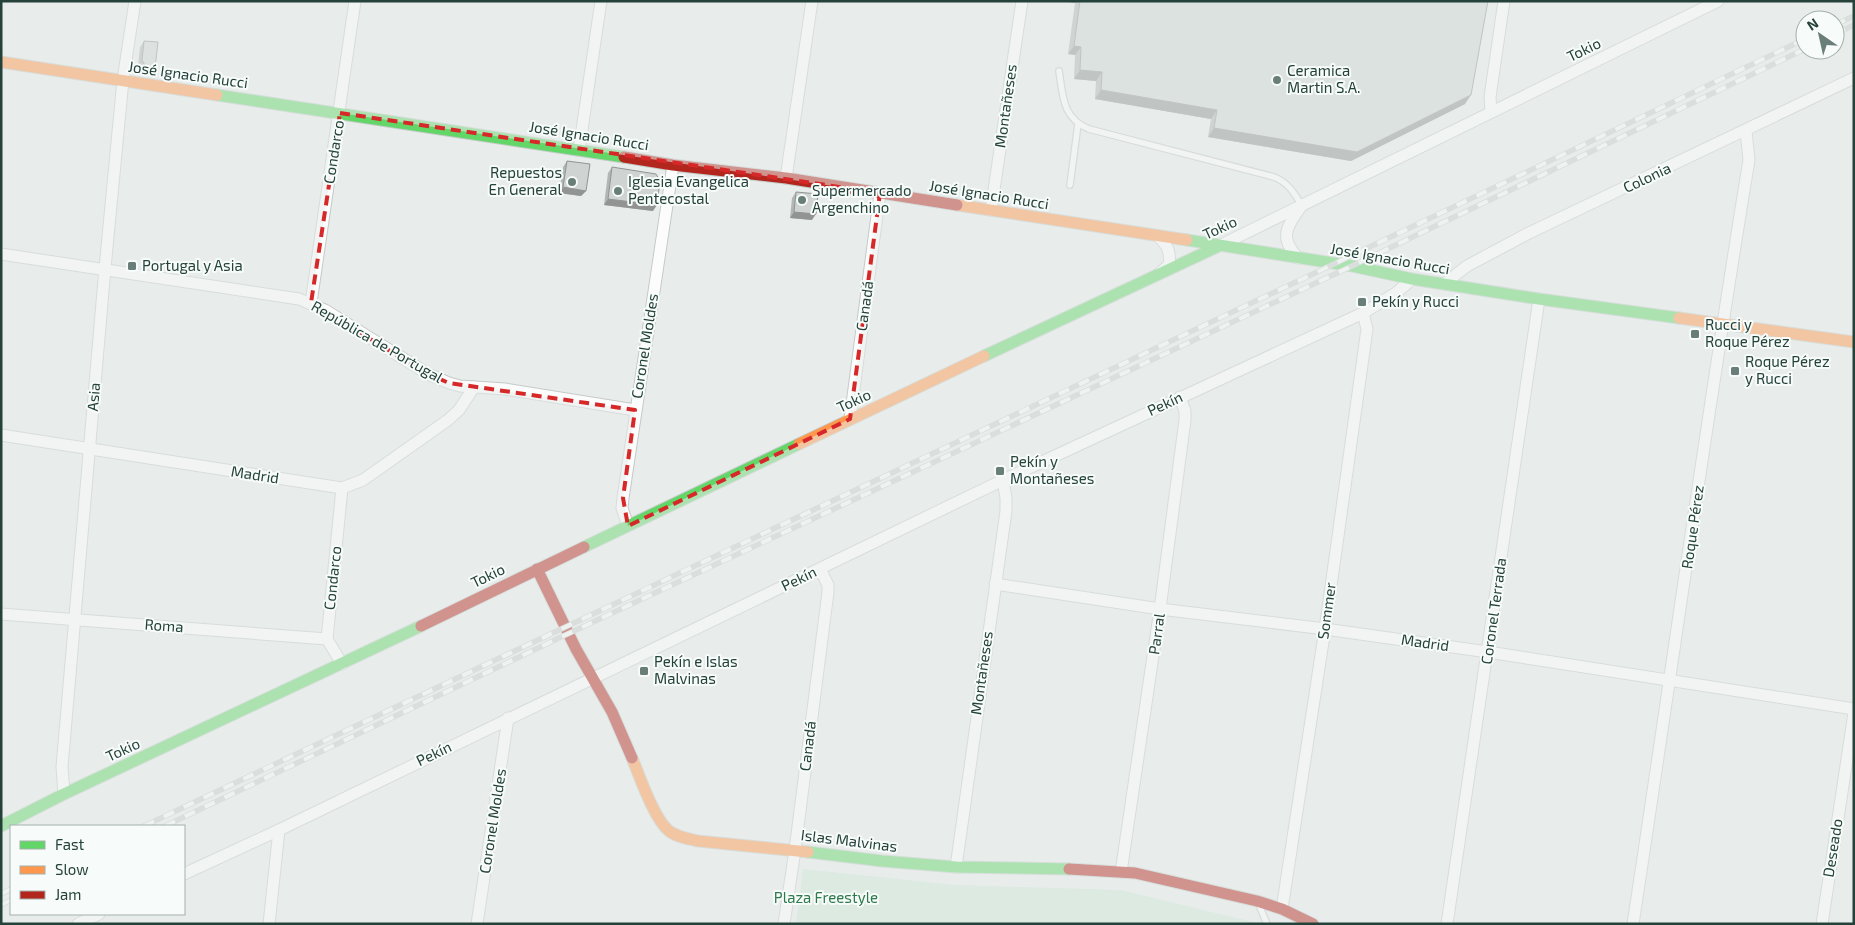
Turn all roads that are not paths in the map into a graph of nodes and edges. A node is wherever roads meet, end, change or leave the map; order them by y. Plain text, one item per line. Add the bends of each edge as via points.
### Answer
1 (135, 1) edge
2 (355, 1) edge
3 (602, 1) edge
4 (812, 1) edge
5 (1022, 1) edge
6 (1504, 1) edge
7 (1718, 1) edge
8 (1, 62) edge
9 (1059, 72) dead end
10 (1854, 78) edge
11 (123, 80) junction
12 (1492, 112) junction
13 (340, 113) junction
14 (1078, 124) junction
15 (1746, 131) junction
16 (580, 150) junction
17 (674, 165) junction
18 (786, 178) junction
19 (1070, 185) dead end
20 (880, 193) junction
21 (1301, 206) junction
22 (991, 210) junction
23 (1158, 236) junction
24 (1219, 246) junction
25 (1, 254) edge
26 (1298, 258) junction
27 (105, 268) junction
28 (1157, 275) junction
29 (1412, 279) junction
30 (1444, 284) junction
31 (1539, 299) junction
32 (311, 303) junction
33 (1363, 313) junction
34 (1722, 323) junction
35 (1854, 342) edge
36 (474, 387) junction
37 (1180, 397) junction
38 (635, 410) junction
39 (850, 420) junction
40 (1, 435) edge
41 (90, 449) junction
42 (1003, 480) junction
43 (342, 488) junction
44 (628, 526) junction
45 (537, 569) junction
46 (820, 569) junction
47 (995, 584) junction
48 (1160, 609) junction
49 (1, 614) edge
50 (74, 619) junction
51 (1325, 629) junction
52 (326, 639) junction
53 (1488, 652) junction
54 (342, 664) junction
55 (592, 678) junction
56 (1671, 680) junction
57 (1854, 711) edge
58 (508, 718) junction
59 (64, 794) junction
60 (1, 826) edge
61 (278, 830) junction
62 (795, 850) junction
63 (956, 866) junction
64 (1121, 872) junction
65 (185, 874) edge
66 (1257, 901) junction
67 (1282, 909) junction
68 (97, 915) edge
69 (84, 923) edge
70 (269, 924) edge
71 (477, 924) edge
72 (784, 924) edge
73 (1267, 924) edge
74 (1313, 924) edge
75 (1447, 924) edge
76 (1633, 924) edge
77 (1822, 924) edge

1 - 11 street, Asia
2 - 13 street, Condarco
3 - 16 street
4 - 18 street
5 - 22 street, Montañeses
6 - 12 street via 1490,97
7 - 12 street, Tokio
8 - 11 street, José Ignacio Rucci
9 - 14 lane via 1065,107
10 - 15 street, Colonia
11 - 13 street, José Ignacio Rucci
11 - 27 street, Asia
12 - 21 street, Tokio
13 - 16 street, José Ignacio Rucci
13 - 32 street, Condarco
14 - 19 lane
14 - 21 lane via 1274,177 1290,186
15 - 30 street, Colonia via 1529,233 1467,266
15 - 34 street, Roque Pérez via 1749,160
16 - 17 street, José Ignacio Rucci
17 - 18 street, José Ignacio Rucci
17 - 38 street, Coronel Moldes
18 - 20 street, José Ignacio Rucci
20 - 22 street, José Ignacio Rucci
20 - 39 street, Canadá
21 - 24 street, Tokio
21 - 26 street via 1286,232 1289,249
22 - 23 street, José Ignacio Rucci
23 - 24 street, José Ignacio Rucci
23 - 28 street via 1167,245 1170,259 1169,265
24 - 26 street, José Ignacio Rucci
24 - 28 street, Tokio
25 - 27 street, República de Portugal
26 - 29 street, José Ignacio Rucci
27 - 32 street, República de Portugal via 291,297
27 - 41 street, Asia
28 - 39 street, Tokio
29 - 30 street, José Ignacio Rucci
29 - 33 street, Pekín
30 - 31 street, José Ignacio Rucci
31 - 34 street, José Ignacio Rucci
31 - 53 street, Coronel Terrada
32 - 36 street, República de Portugal via 428,374
33 - 37 street, Pekín
33 - 51 street, Sommer via 1367,329
34 - 35 street, José Ignacio Rucci
34 - 56 street, Roque Pérez
36 - 38 street, República de Portugal
36 - 43 street, Madrid via 448,420 364,480
37 - 42 street, Pekín
37 - 48 street, Parral via 1185,420
38 - 44 street, Coronel Moldes via 622,508
39 - 44 street, Tokio
40 - 41 street, Madrid
41 - 43 street, Madrid
41 - 50 street, Asia
42 - 46 street, Pekín
42 - 47 street, Montañeses via 1006,510
43 - 52 street, Condarco
44 - 45 street, Tokio
45 - 54 street, Tokio
45 - 55 street, Islas Malvinas
46 - 55 street, Pekín
46 - 62 street, Canadá via 828,592
47 - 48 street, Madrid
47 - 63 street, Montañeses
48 - 51 street, Madrid
48 - 64 street, Parral
49 - 50 street, Roma
50 - 52 street, Roma
50 - 59 street, Asia via 62,767
51 - 53 street, Madrid
51 - 67 street, Sommer
52 - 54 street
53 - 56 street, Madrid
53 - 75 street, Coronel Terrada
54 - 59 street, Tokio
55 - 58 street, Pekín
55 - 62 street, Islas Malvinas via 612,712 659,819 669,831 698,841
56 - 57 street, Madrid
56 - 76 street, Roque Pérez
57 - 77 street, Deseado
58 - 61 street, Pekín
58 - 71 street, Coronel Moldes
59 - 60 street, Tokio
61 - 65 street, Pekín
61 - 70 street
62 - 63 street, Islas Malvinas
62 - 72 street, Canadá
63 - 64 street, Islas Malvinas
64 - 66 street, Islas Malvinas
66 - 67 street, Islas Malvinas
66 - 73 lane
67 - 74 street, Islas Malvinas
68 - 69 street

